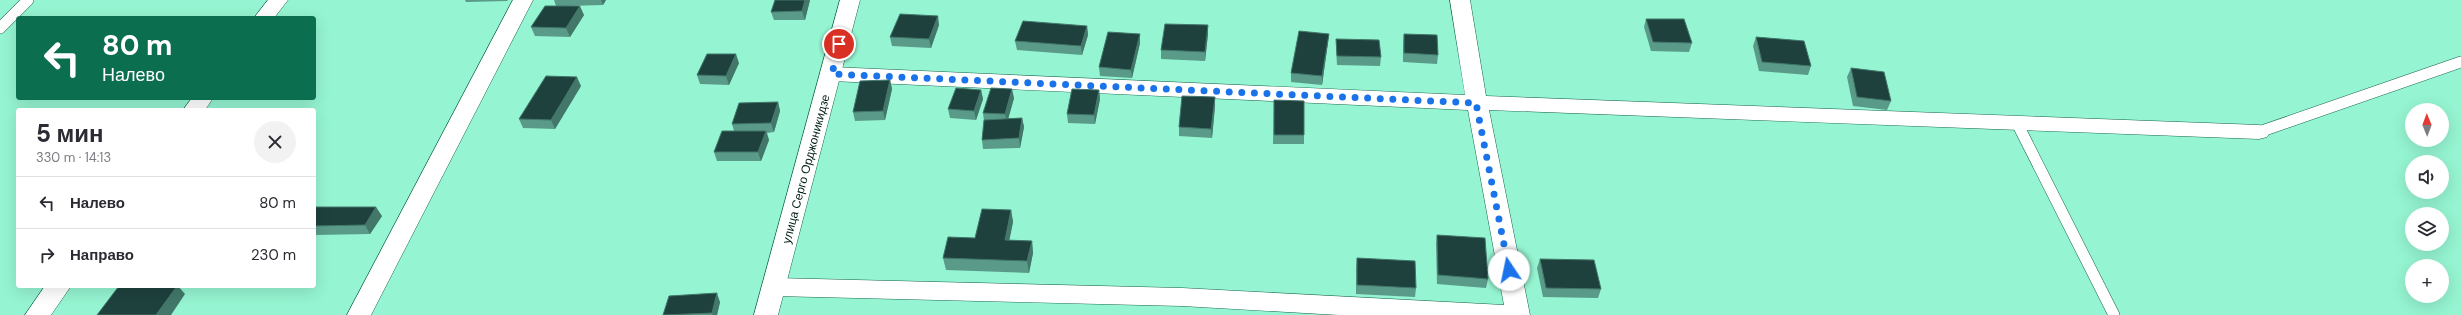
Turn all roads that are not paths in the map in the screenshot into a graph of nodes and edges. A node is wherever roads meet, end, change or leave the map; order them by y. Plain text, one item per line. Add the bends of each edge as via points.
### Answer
1 (28, 0) edge
2 (278, 0) edge
3 (522, 0) edge
4 (850, 0) edge
5 (1460, 0) edge
6 (266, 16) edge
7 (0, 28) edge
8 (2461, 62) edge
9 (832, 74) junction
10 (1476, 103) junction
11 (2017, 123) junction
12 (2259, 132) joint
13 (775, 287) junction
14 (57, 288) edge
15 (37, 315) edge
16 (359, 315) edge
17 (766, 315) edge
18 (1514, 315) edge
19 (1518, 315) edge
20 (2114, 315) edge

1 - 7 lane
2 - 6 street
3 - 16 street
4 - 9 street, улица Серго Орджоникидзе
5 - 10 street
8 - 12 lane
9 - 10 street
9 - 13 street, улица Серго Орджоникидзе
10 - 11 street
10 - 19 street
11 - 12 street
11 - 20 lane
13 - 17 street, улица Серго Орджоникидзе
13 - 18 street via 1182,298
14 - 15 street

